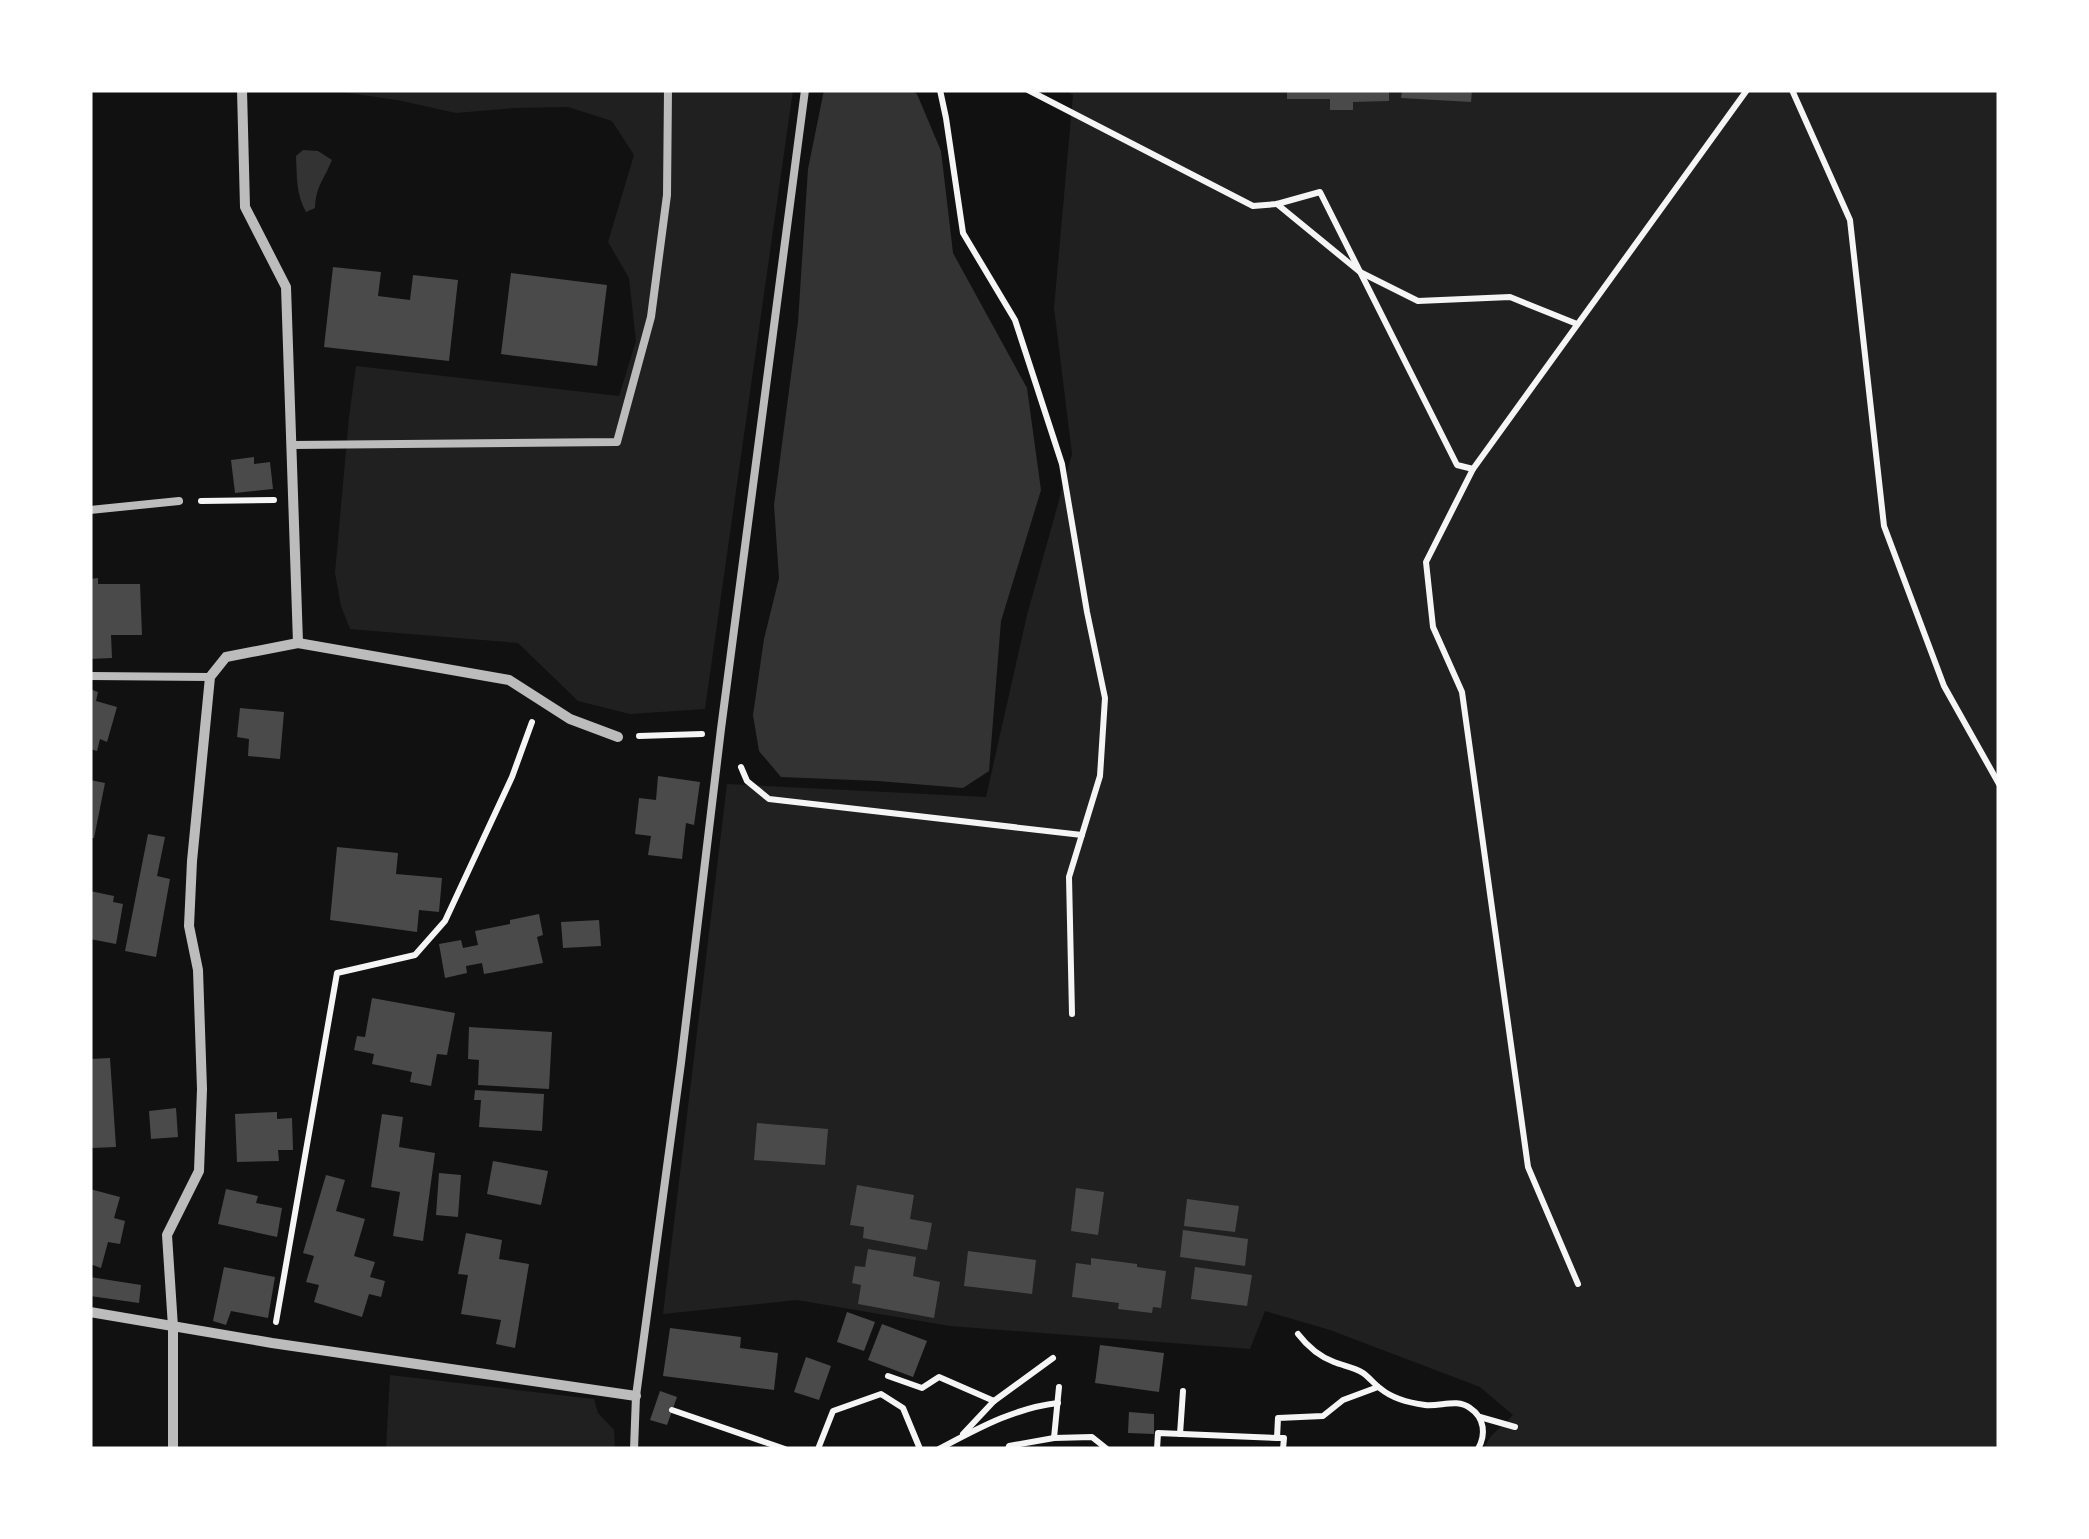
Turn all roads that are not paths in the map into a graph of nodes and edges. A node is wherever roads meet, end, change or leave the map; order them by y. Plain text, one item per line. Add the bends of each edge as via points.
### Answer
1 (242, 90) edge
2 (668, 90) edge
3 (805, 90) edge
4 (292, 445) junction
5 (179, 501) road end
6 (90, 510) edge
7 (298, 644) junction
8 (90, 676) edge
9 (210, 678) junction
10 (618, 737) road end
11 (90, 1312) edge
12 (173, 1327) junction
13 (636, 1396) junction
14 (174, 1449) edge
15 (634, 1449) edge

1 - 4 street via 246,207 286,287
2 - 4 lane via 667,195 651,317 616,442
3 - 13 lane
4 - 7 street
5 - 6 lane
7 - 9 street via 226,657
7 - 10 street via 508,680 570,719
8 - 9 lane
9 - 12 street via 189,926 198,970 199,1171 167,1235
11 - 12 street
12 - 13 street
12 - 14 street
13 - 15 lane

